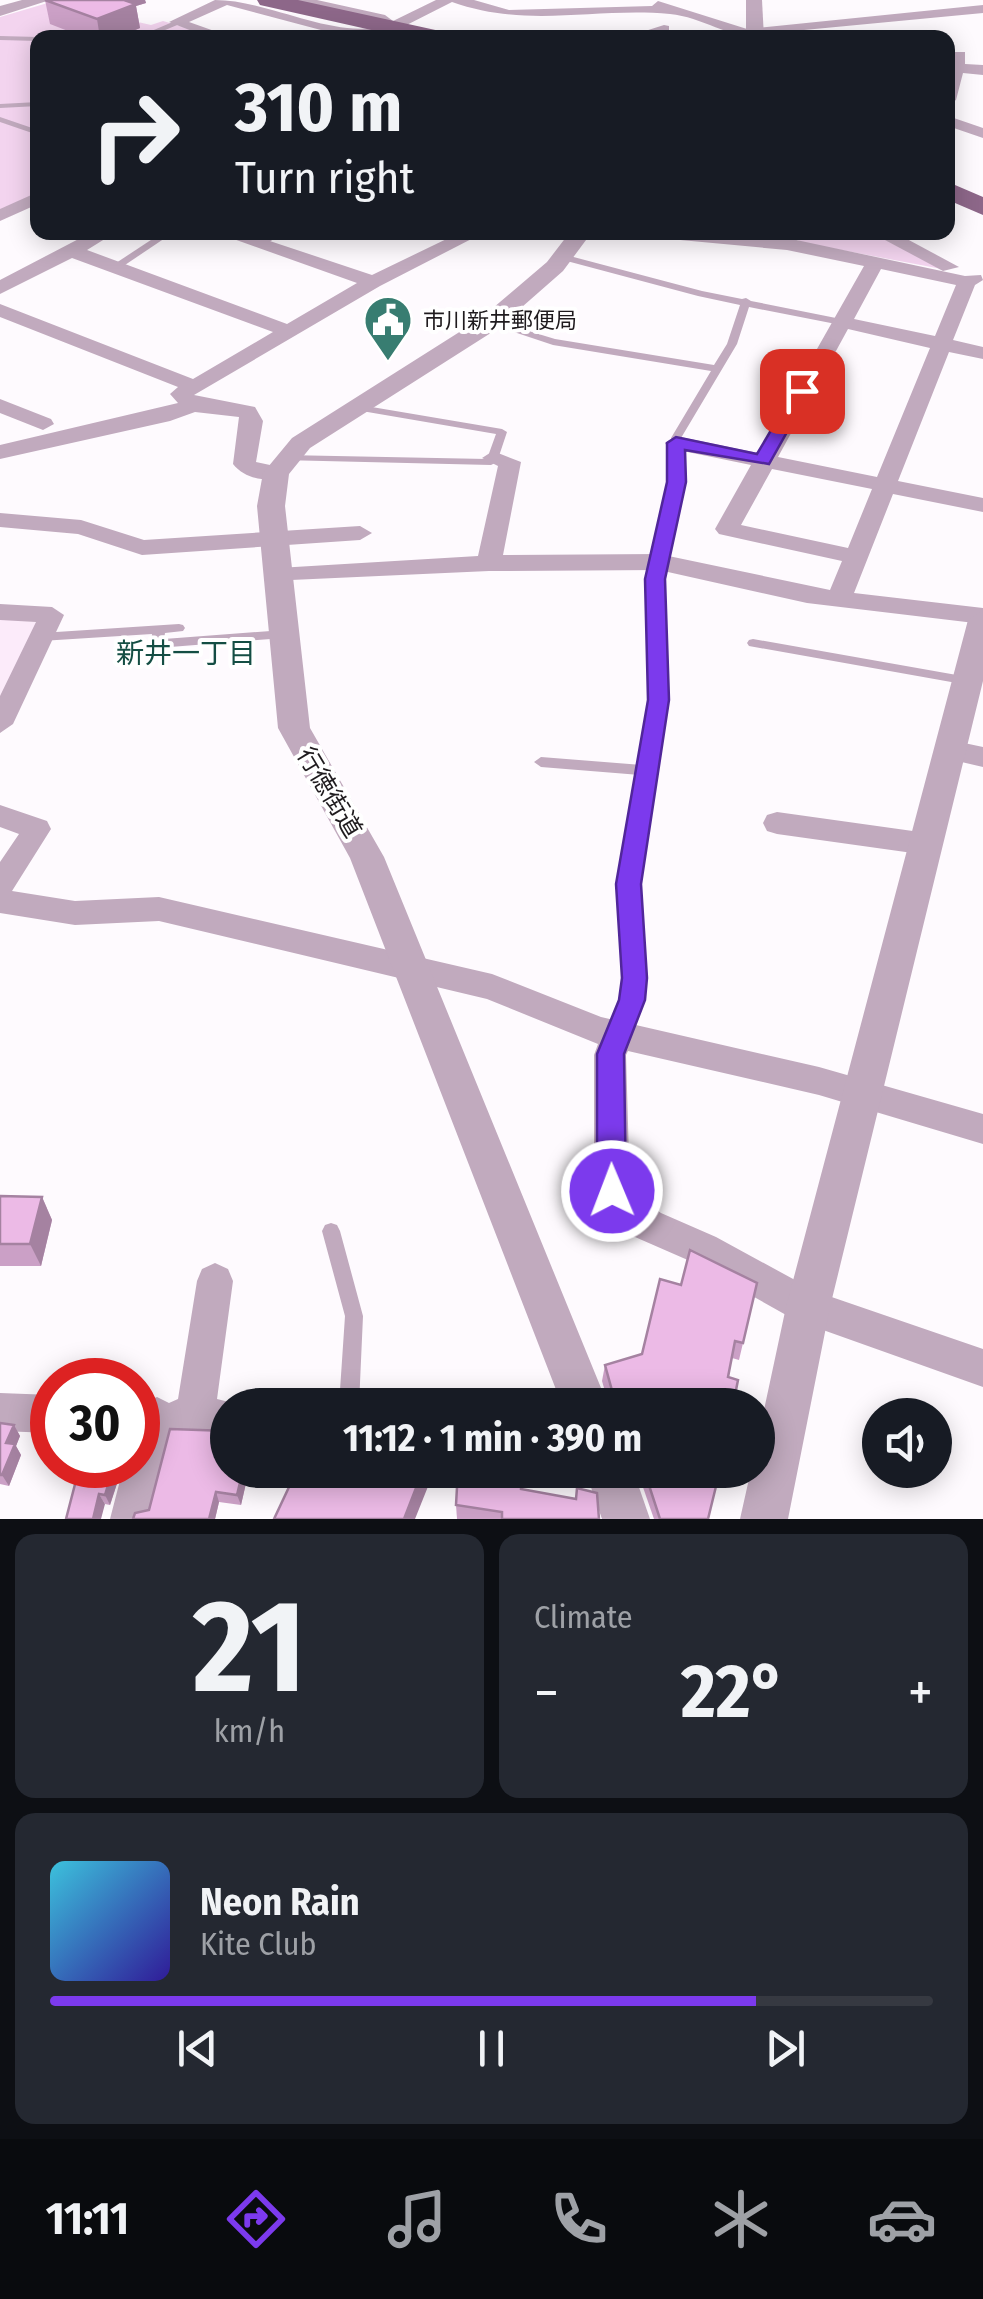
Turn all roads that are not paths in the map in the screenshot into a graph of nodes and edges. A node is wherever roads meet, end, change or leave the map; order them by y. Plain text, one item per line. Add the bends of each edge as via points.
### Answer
1 (42, 0) edge
2 (224, 0) edge
3 (246, 0) edge
4 (268, 0) edge
5 (447, 0) edge
6 (458, 0) edge
7 (754, 0) edge
8 (982, 4) edge
9 (645, 6) edge
10 (304, 8) edge
11 (178, 23) junction
12 (2, 28) edge
13 (159, 30) edge
14 (201, 30) edge
15 (340, 30) edge
16 (375, 30) edge
17 (395, 30) edge
18 (655, 30) edge
19 (742, 30) edge
20 (755, 30) edge
21 (774, 30) edge
22 (30, 37) edge
23 (983, 56) edge
24 (955, 59) edge
25 (983, 70) edge
26 (30, 105) edge
27 (4, 107) edge
28 (0, 119) edge
29 (955, 124) edge
30 (30, 130) edge
31 (983, 134) edge
32 (955, 176) edge
33 (983, 189) edge
34 (955, 193) edge
35 (30, 202) edge
36 (983, 206) edge
37 (0, 216) edge
38 (92, 240) edge
39 (158, 240) edge
40 (245, 240) edge
41 (267, 240) edge
42 (446, 240) edge
43 (457, 240) edge
44 (796, 240) edge
45 (895, 240) edge
46 (452, 242) junction
47 (259, 245) junction
48 (574, 245) edge
49 (72, 251) junction
50 (876, 261) junction
51 (116, 267) junction
52 (975, 281) edge
53 (372, 282) junction
54 (0, 288) edge
55 (746, 302) junction
56 (0, 310) edge
57 (488, 322) junction
58 (841, 322) junction
59 (286, 330) junction
60 (944, 345) junction
61 (983, 354) edge
62 (717, 369) junction
63 (188, 395) junction
64 (0, 405) edge
65 (354, 406) junction
66 (44, 424) junction
67 (0, 433) edge
68 (676, 443) junction
69 (0, 452) edge
70 (493, 458) junction
71 (762, 460) junction
72 (280, 466) junction
73 (886, 485) junction
74 (983, 505) edge
75 (0, 520) edge
76 (360, 533) dead end
77 (273, 538) junction
78 (857, 557) junction
79 (658, 562) junction
80 (490, 563) junction
81 (278, 576) junction
82 (839, 599) junction
83 (0, 612) edge
84 (983, 618) edge
85 (179, 628) dead end
86 (160, 630) junction
87 (284, 634) junction
88 (41, 638) junction
89 (753, 644) dead end
90 (968, 680) junction
91 (0, 724) edge
92 (967, 754) edge
93 (541, 762) dead end
94 (646, 770) junction
95 (0, 816) edge
96 (777, 823) dead end
97 (927, 844) junction
98 (0, 886) edge
99 (0, 901) edge
100 (410, 968) junction
101 (618, 1036) junction
102 (864, 1094) junction
103 (983, 1129) edge
104 (331, 1230) dead end
105 (215, 1282) dead end
106 (808, 1307) junction
107 (983, 1368) edge
108 (350, 1388) edge
109 (578, 1388) edge
110 (0, 1412) edge
111 (30, 1413) edge
112 (179, 1418) edge
113 (615, 1488) edge
114 (130, 1519) edge
115 (626, 1519) edge
116 (764, 1519) edge

1 - 12 street
2 - 11 street
2 - 15 street
3 - 10 main road
4 - 10 main road
5 - 17 street
6 - 9 street via 513,14
7 - 20 street
8 - 21 street via 848,14
9 - 18 street
9 - 19 street
10 - 16 main road
11 - 13 lane
11 - 14 street
12 - 22 lane
23 - 24 street
24 - 25 street
26 - 27 lane
28 - 30 lane
29 - 31 street
32 - 33 main road
34 - 36 main road
35 - 37 street
38 - 49 street
39 - 51 lane
40 - 47 street
41 - 47 lane
42 - 46 street
43 - 46 street
44 - 50 street
45 - 52 street
46 - 53 street
47 - 53 street
48 - 55 lane
48 - 57 street via 527,296
49 - 51 street
49 - 54 street
50 - 52 street
50 - 58 street
51 - 59 street
52 - 60 street
53 - 59 street
55 - 58 lane
55 - 62 lane
56 - 63 street
57 - 62 lane via 553,342
57 - 65 street
58 - 60 street
58 - 71 street
59 - 63 street
60 - 61 street
60 - 73 street
62 - 68 lane
63 - 66 street
63 - 69 street via 170,415
63 - 72 street via 248,412 244,464 254,471
64 - 66 street
65 - 70 lane via 502,432
65 - 72 street
66 - 67 street
68 - 71 street
68 - 79 lane via 677,482
70 - 72 lane
70 - 80 street via 510,462
71 - 73 street
71 - 78 street via 727,529
72 - 77 street, 行徳街道 via 271,506
73 - 74 street
73 - 78 street
75 - 77 street via 81,527 142,548
76 - 77 street
77 - 81 street, 行徳街道
78 - 82 street
79 - 80 street
79 - 82 street
79 - 94 lane via 658,700
80 - 81 street
81 - 87 street, 行徳街道
82 - 84 street
83 - 88 street via 52,615
84 - 90 street
85 - 86 lane
86 - 87 lane via 158,644
86 - 88 lane
87 - 100 street, 行徳街道 via 301,746 358,838
88 - 91 street
89 - 90 lane
90 - 92 street
92 - 97 street
93 - 94 lane
94 - 101 lane via 628,884 632,1000
95 - 98 street via 36,829
96 - 97 street
97 - 102 street
99 - 100 street via 75,913 159,909
100 - 101 street via 492,988
100 - 109 street, 行徳街道
101 - 102 street
101 - 106 street via 610,1054 612,1191 618,1204
102 - 103 street
102 - 106 street
104 - 108 lane via 354,1316
105 - 112 street
106 - 107 street
106 - 116 street
110 - 111 street
112 - 114 street
113 - 115 street

